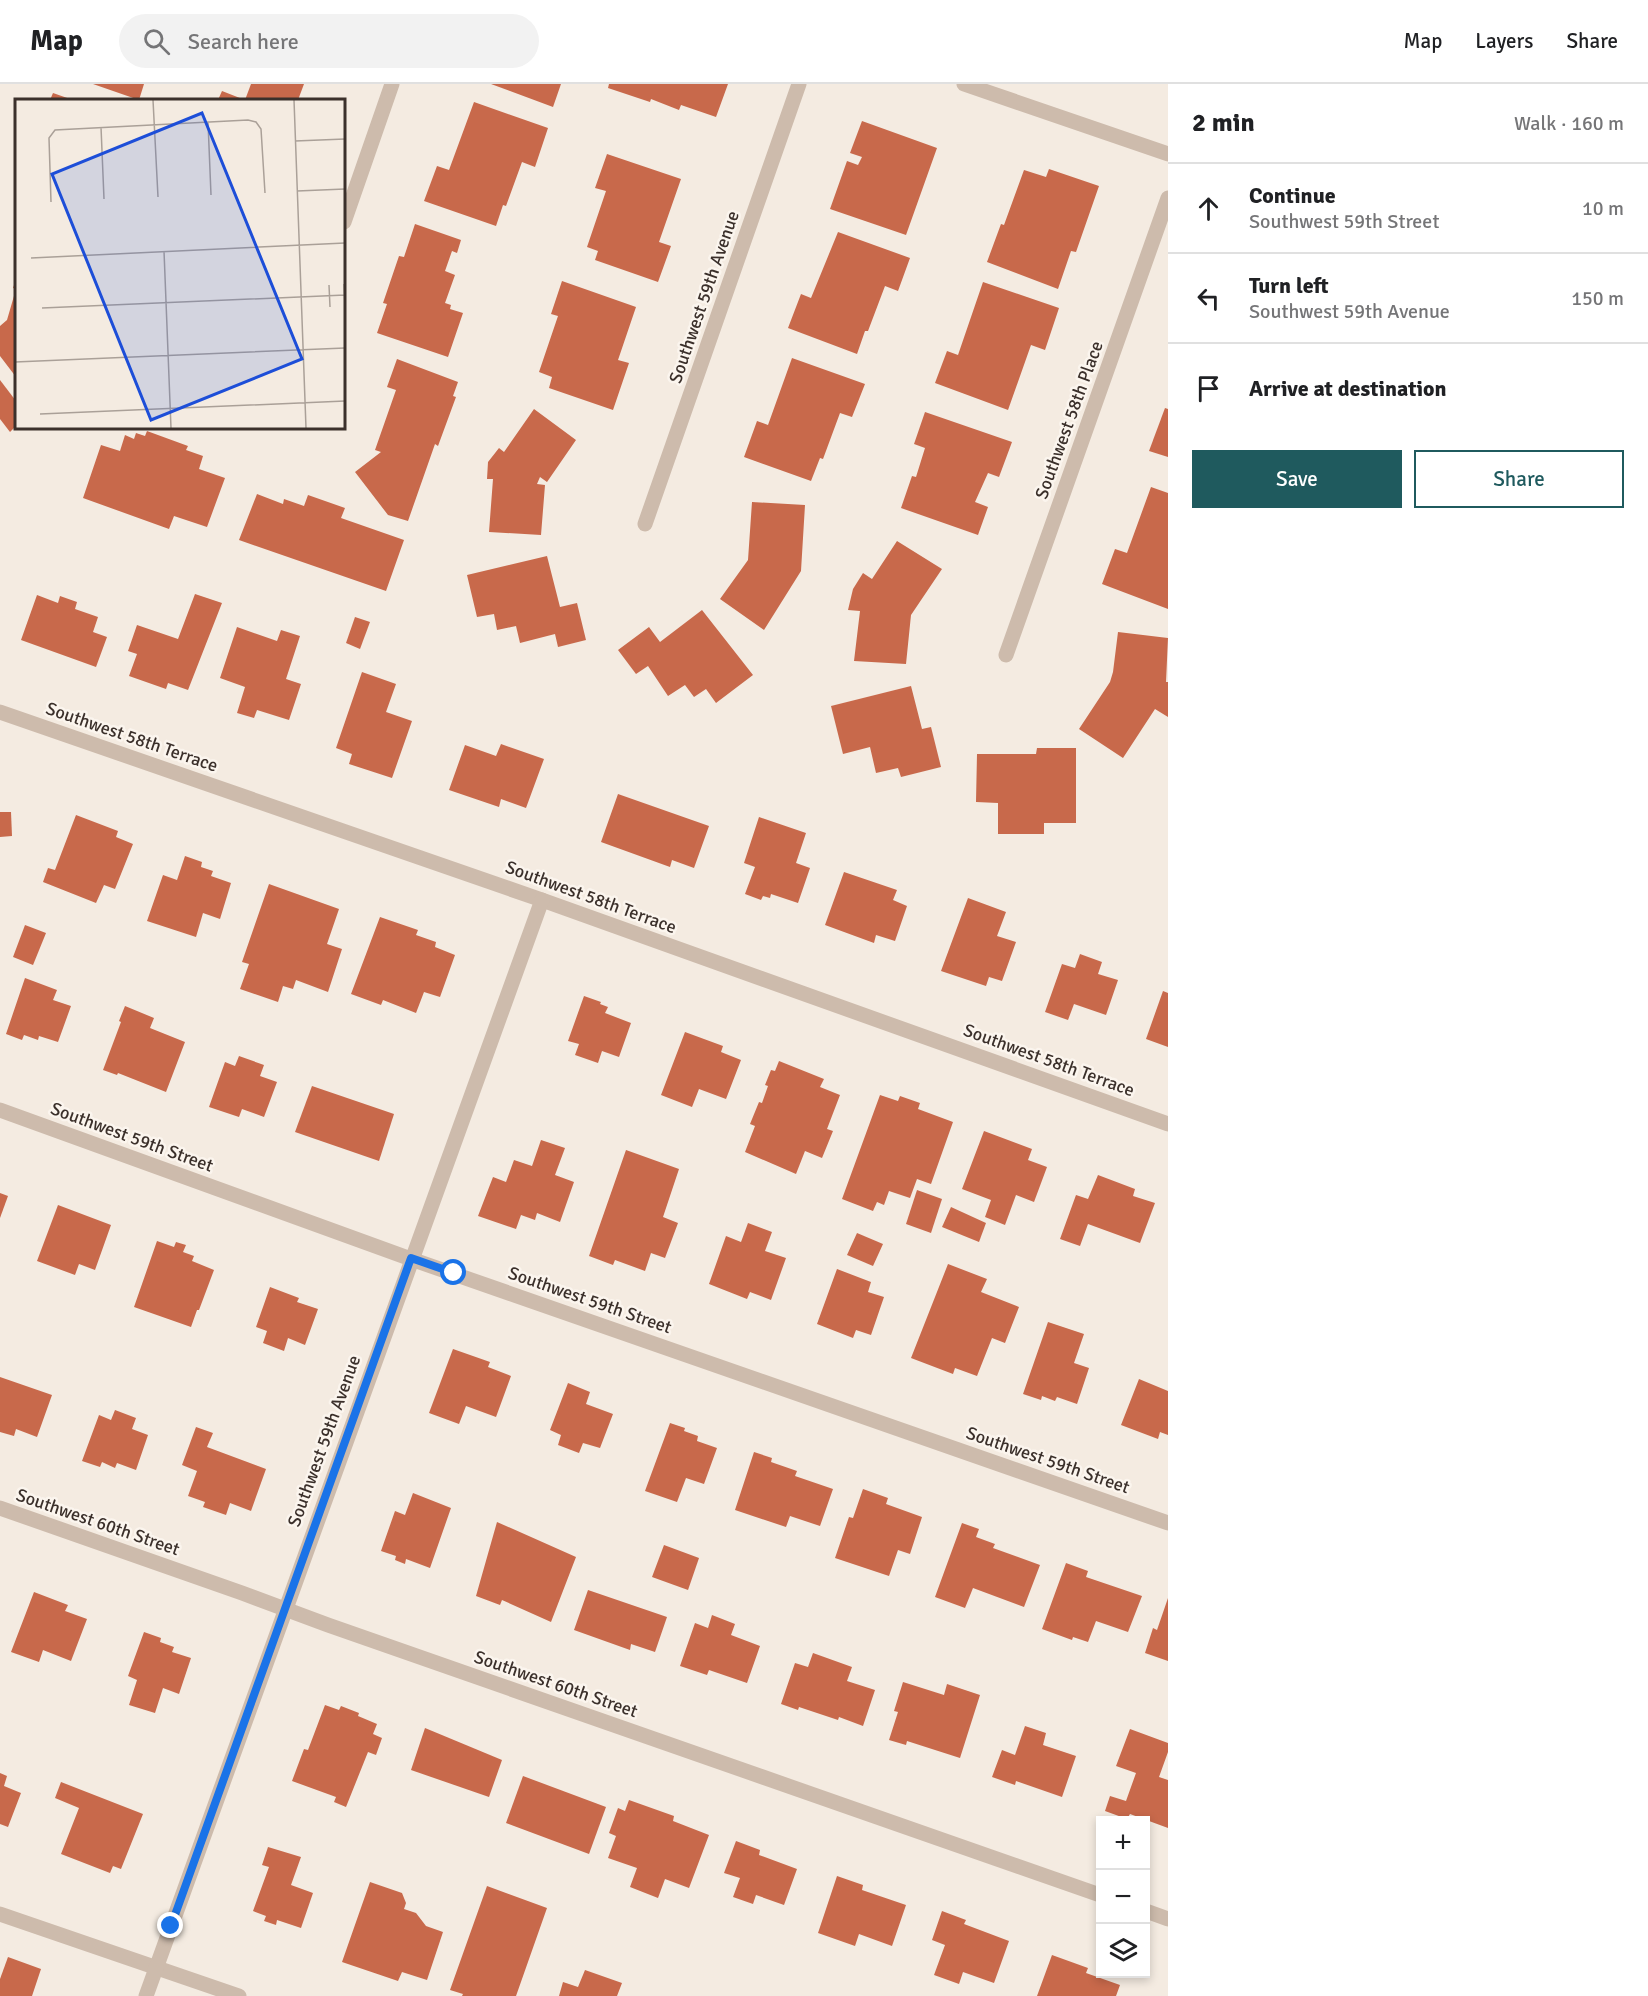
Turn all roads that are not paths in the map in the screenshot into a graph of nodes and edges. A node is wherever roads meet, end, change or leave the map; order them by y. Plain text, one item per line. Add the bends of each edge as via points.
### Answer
1 (392, 84) edge
2 (799, 84) edge
3 (964, 84) edge
4 (1168, 154) edge
5 (1168, 198) edge
6 (345, 219) edge
7 (645, 524) dead end
8 (1006, 655) dead end
9 (0, 712) edge
10 (542, 900) junction
11 (0, 1110) edge
12 (1168, 1124) edge
13 (411, 1258) junction
14 (0, 1508) edge
15 (1168, 1523) edge
16 (285, 1609) junction
17 (1096, 1893) edge
18 (1150, 1912) edge
19 (0, 1914) edge
20 (1168, 1919) edge
21 (156, 1968) junction
22 (146, 1996) edge
23 (238, 1996) edge

1 - 6 street
2 - 7 street, Southwest 59th Avenue
3 - 4 street
5 - 8 street, Southwest 58th Place
9 - 10 street, Southwest 58th Terrace
10 - 12 street, Southwest 58th Terrace
10 - 13 street, Southwest 59th Avenue
11 - 13 street, Southwest 59th Street
13 - 15 street, Southwest 59th Street
13 - 16 street, Southwest 59th Avenue
14 - 16 street, Southwest 60th Street
16 - 17 street, Southwest 60th Street
16 - 21 street, Southwest 59th Avenue
18 - 20 street
19 - 21 street
21 - 22 street, Southwest 59th Avenue
21 - 23 street

